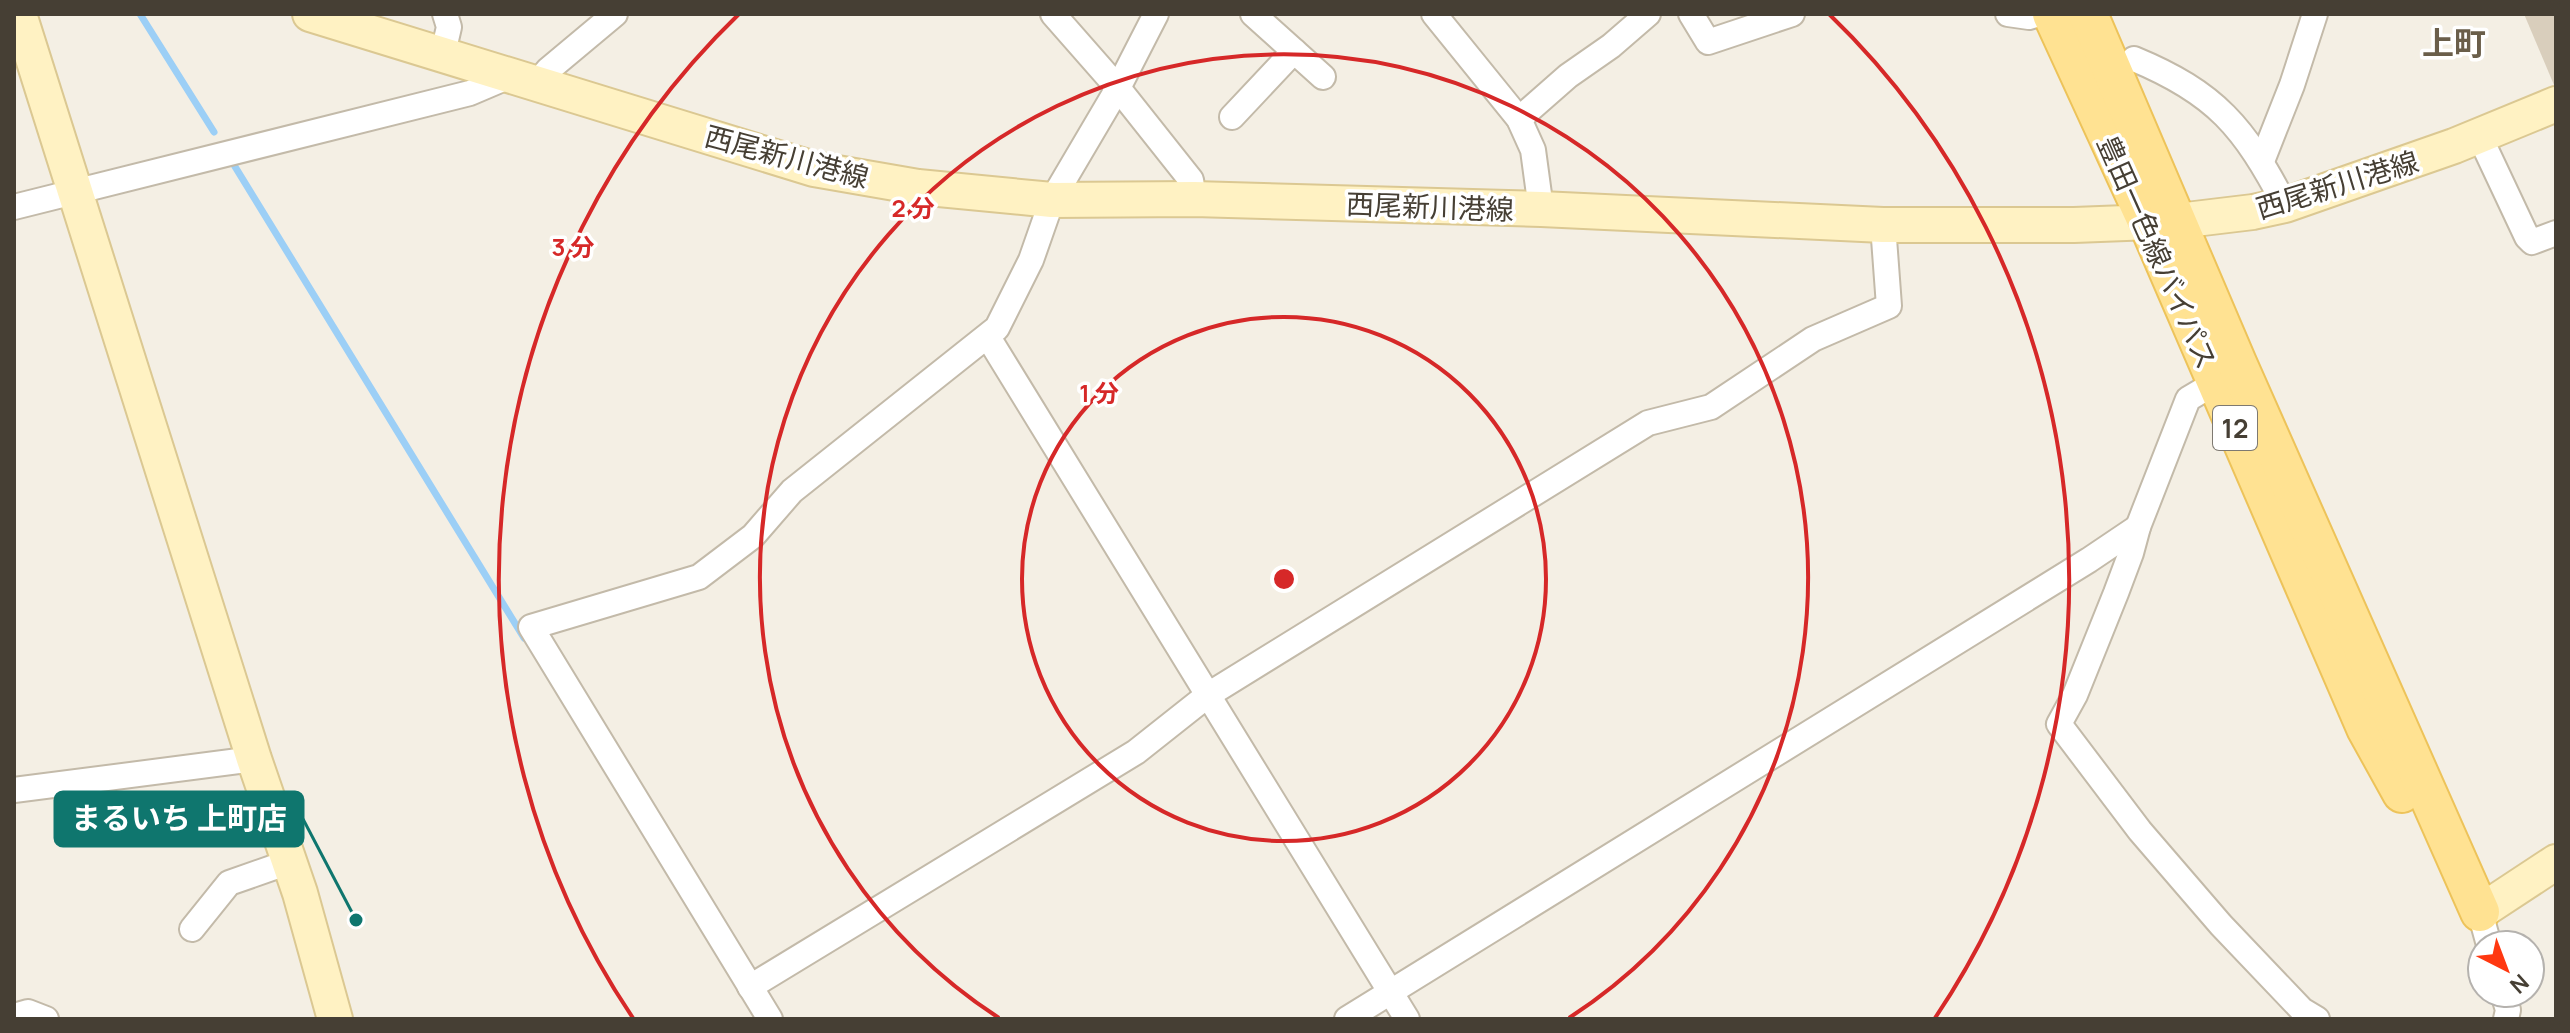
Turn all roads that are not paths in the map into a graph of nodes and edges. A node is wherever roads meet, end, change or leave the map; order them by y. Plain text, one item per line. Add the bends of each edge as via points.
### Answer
1 (19, 14) edge
2 (310, 14) edge
3 (445, 14) edge
4 (615, 14) edge
5 (1053, 14) edge
6 (1156, 14) edge
7 (1253, 14) edge
8 (1434, 14) edge
9 (1648, 14) edge
10 (1691, 14) edge
11 (1792, 14) edge
12 (2008, 14) edge
13 (2039, 14) edge
14 (2052, 14) edge
15 (2088, 14) edge
16 (2315, 14) edge
17 (1294, 51) junction
18 (443, 53) junction
19 (2134, 59) dead end
20 (1323, 77) dead end
21 (524, 79) junction
22 (1118, 88) junction
23 (2556, 104) edge
24 (1232, 117) dead end
25 (1519, 119) junction
26 (2479, 135) junction
27 (2262, 161) junction
28 (74, 192) junction
29 (1194, 199) junction
30 (1052, 200) junction
31 (2285, 205) junction
32 (14, 207) edge
33 (1541, 209) junction
34 (2162, 221) junction
35 (1883, 225) junction
36 (2556, 233) edge
37 (988, 337) junction
38 (2215, 383) junction
39 (2138, 527) junction
40 (1208, 695) junction
41 (254, 759) junction
42 (14, 790) edge
43 (2440, 826) junction
44 (289, 862) junction
45 (2556, 862) edge
46 (192, 929) dead end
47 (2485, 929) edge
48 (750, 987) junction
49 (1390, 992) junction
50 (14, 1016) edge
51 (46, 1019) edge
52 (335, 1019) edge
53 (770, 1019) edge
54 (1347, 1019) edge
55 (1407, 1019) edge
56 (2317, 1019) edge

1 - 28 main road
2 - 18 main road, 西尾新川港線
3 - 18 street via 449,27
4 - 21 street via 548,70
5 - 22 street
6 - 22 street
7 - 17 street
8 - 25 street
9 - 25 street
10 - 11 street via 1708,42
12 - 13 street
14 - 34 main road, 豊田一色線バイパス / 12
15 - 34 main road, 豊田一色線バイパス / 12
16 - 27 street
17 - 20 street
17 - 24 street
18 - 21 main road, 西尾新川港線
19 - 27 street via 2206,98 2243,133
21 - 28 street
21 - 30 main road, 西尾新川港線 via 814,169 918,187
22 - 29 street via 1191,180
22 - 30 street
23 - 26 main road, 西尾新川港線
25 - 33 street via 1533,150
26 - 31 main road, 西尾新川港線
26 - 36 street via 2527,237 2540,241
27 - 31 street
28 - 32 street
28 - 41 main road
29 - 30 main road, 西尾新川港線
29 - 33 main road, 西尾新川港線
30 - 37 street via 1031,260
31 - 34 main road, 西尾新川港線
33 - 35 main road, 西尾新川港線
34 - 35 main road, 西尾新川港線
34 - 38 main road, 豊田一色線バイパス / 12
34 - 43 main road, 豊田一色線バイパス / 12 via 2237,363
35 - 40 street via 1889,306 1813,339 1711,407 1648,423
37 - 40 street
37 - 48 street via 792,491 753,536 699,577 531,627
38 - 39 street via 2188,399
38 - 43 main road, 豊田一色線バイパス / 12 via 2366,728 2407,802
39 - 49 street
39 - 56 street via 2116,593 2059,724 2140,831 2221,925 2302,1010
40 - 48 street via 1136,752
40 - 49 street
41 - 42 street
41 - 44 main road
43 - 47 main road, 豊田一色線バイパス / 12
44 - 46 street via 229,883
44 - 52 main road
45 - 47 main road
48 - 53 street
49 - 54 street
49 - 55 street
50 - 51 street via 28,1012

